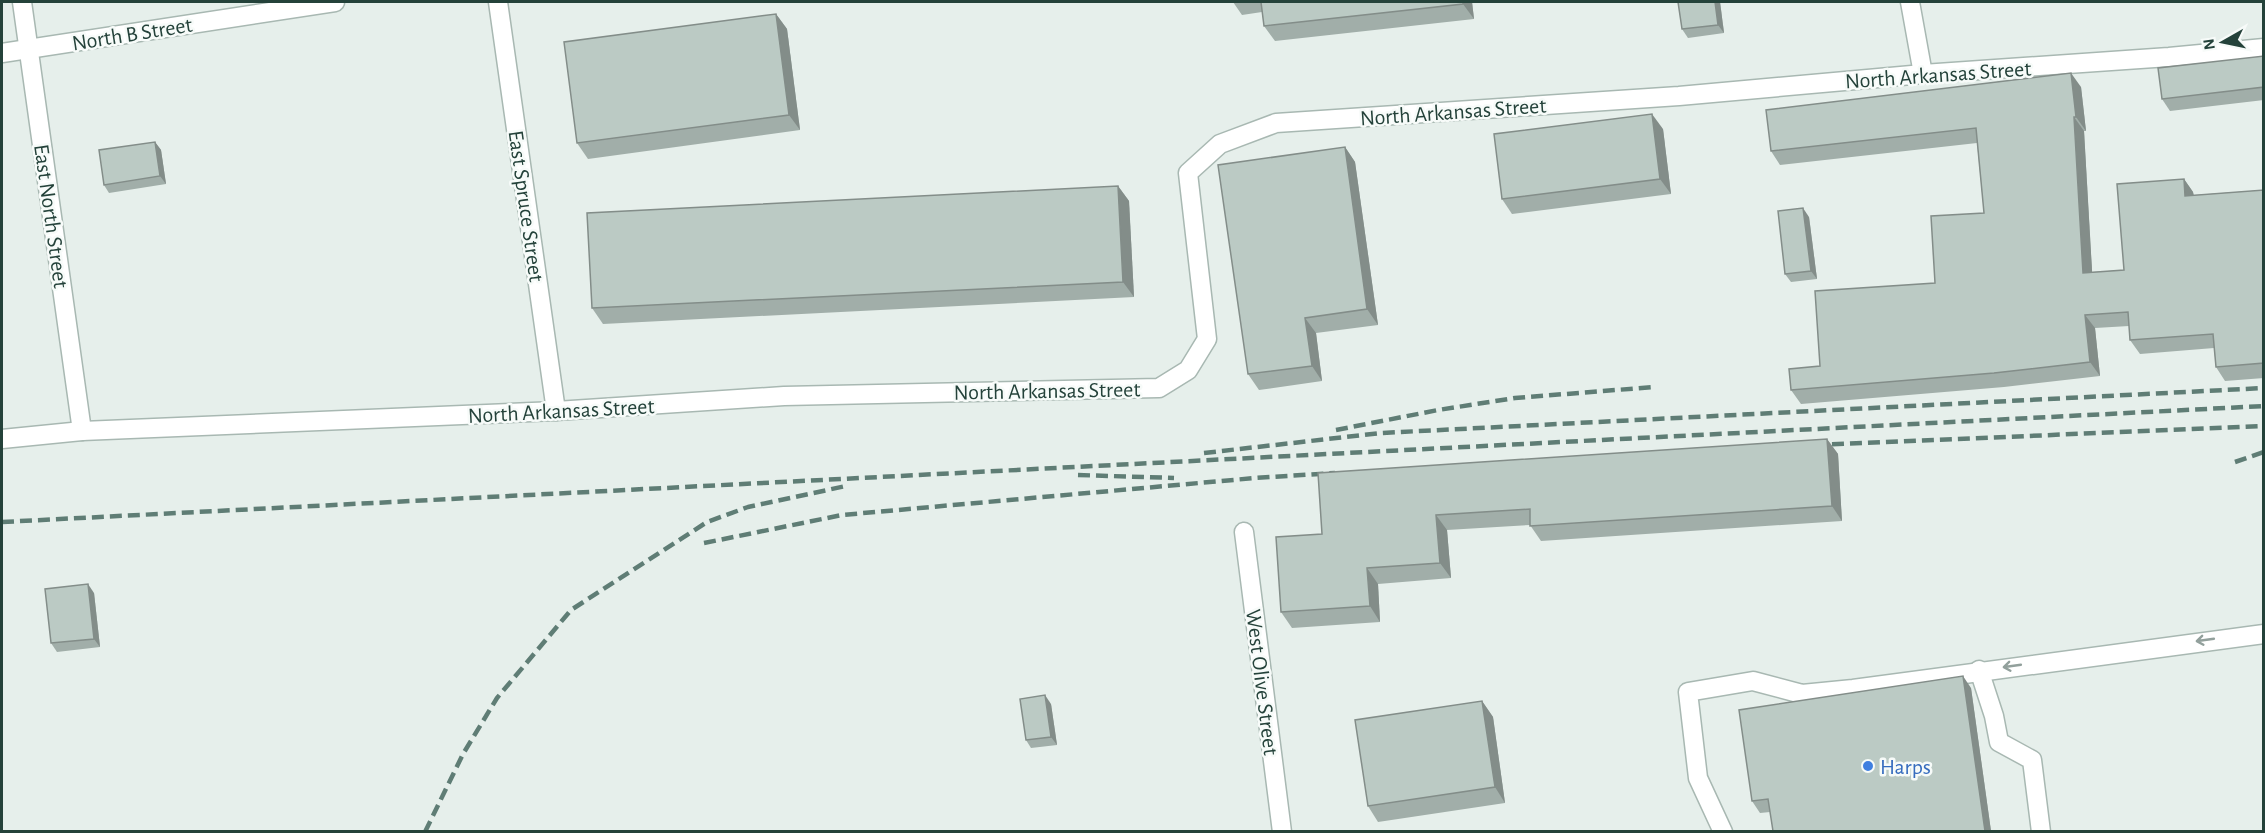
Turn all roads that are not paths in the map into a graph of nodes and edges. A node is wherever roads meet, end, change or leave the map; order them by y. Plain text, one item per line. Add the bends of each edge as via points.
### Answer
1 (21, 2) edge
2 (334, 2) edge
3 (498, 2) edge
4 (1910, 2) edge
5 (2264, 48) edge
6 (30, 49) junction
7 (2, 53) edge
8 (1923, 74) junction
9 (556, 411) junction
10 (82, 431) junction
11 (2, 439) edge
12 (1244, 532) dead end
13 (2264, 633) edge
14 (1979, 670) junction
15 (1282, 831) edge
16 (1723, 831) edge
17 (2042, 831) edge

1 - 6 street, East North Street
2 - 6 street, North B Street
3 - 9 street, East Spruce Street
4 - 8 street
5 - 8 street, North Arkansas Street
6 - 7 street, North B Street
6 - 10 street, East North Street
8 - 9 street, North Arkansas Street via 1679,96 1276,123 1220,144 1188,173 1207,339 1188,370 1159,388 784,396
9 - 10 street, North Arkansas Street
10 - 11 street, North Arkansas Street
12 - 15 street, West Olive Street
13 -> 14 street
14 - 16 street via 1802,694 1753,681 1688,692 1698,778
14 - 17 street via 1999,742 2032,760

